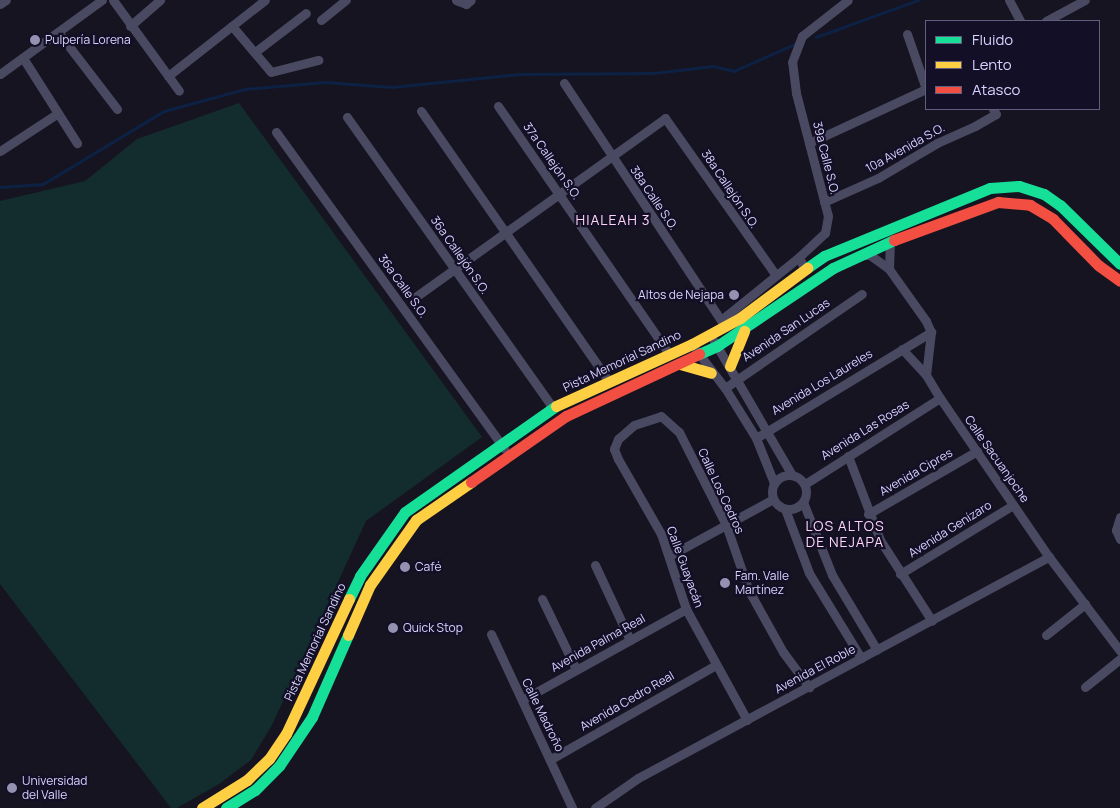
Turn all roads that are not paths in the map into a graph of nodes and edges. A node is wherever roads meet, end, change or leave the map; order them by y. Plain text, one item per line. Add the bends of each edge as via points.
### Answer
1 (6, 0) edge
2 (102, 0) edge
3 (113, 0) edge
4 (160, 0) edge
5 (264, 0) edge
6 (346, 0) edge
7 (456, 0) edge
8 (471, 0) edge
9 (848, 0) edge
10 (1009, 0) edge
11 (1085, 0) edge
12 (0, 4) edge
13 (306, 13) dead end
14 (321, 20) dead end
15 (1019, 20) edge
16 (1048, 20) edge
17 (130, 26) junction
18 (232, 26) junction
19 (58, 32) junction
20 (907, 34) dead end
21 (255, 52) junction
22 (23, 58) junction
23 (318, 60) dead end
24 (0, 74) edge
25 (168, 76) junction
26 (564, 83) dead end
27 (925, 86) edge
28 (925, 89) edge
29 (179, 92) dead end
30 (498, 106) dead end
31 (117, 109) dead end
32 (421, 111) dead end
33 (994, 111) edge
34 (58, 112) junction
35 (347, 117) dead end
36 (276, 132) dead end
37 (77, 143) dead end
38 (809, 143) junction
39 (0, 151) edge
40 (610, 154) junction
41 (559, 193) junction
42 (824, 202) junction
43 (504, 231) junction
44 (890, 242) junction
45 (859, 255) junction
46 (799, 257) junction
47 (1120, 264) edge
48 (453, 267) junction
49 (889, 269) junction
50 (805, 270) junction
51 (775, 274) junction
52 (1120, 281) edge
53 (862, 294) dead end
54 (414, 298) dead end
55 (781, 304) junction
56 (723, 323) junction
57 (744, 331) junction
58 (931, 332) junction
59 (710, 334) junction
60 (692, 344) junction
61 (717, 346) junction
62 (902, 349) junction
63 (669, 354) junction
64 (699, 355) junction
65 (680, 364) junction
66 (730, 366) junction
67 (711, 373) junction
68 (926, 375) junction
69 (738, 378) junction
70 (608, 380) junction
71 (725, 388) junction
72 (940, 398) junction
73 (553, 408) junction
74 (767, 429) junction
75 (756, 438) junction
76 (501, 444) junction
77 (614, 449) joint
78 (976, 451) junction
79 (509, 454) junction
80 (848, 456) junction
81 (792, 474) junction
82 (774, 483) junction
83 (805, 484) junction
84 (773, 499) junction
85 (804, 502) junction
86 (1013, 504) junction
87 (785, 509) junction
88 (868, 514) junction
89 (1120, 517) edge
90 (726, 525) junction
91 (1118, 534) edge
92 (669, 556) junction
93 (1049, 557) junction
94 (596, 565) dead end
95 (900, 574) junction
96 (542, 599) dead end
97 (1084, 604) junction
98 (686, 609) junction
99 (932, 621) junction
100 (336, 630) junction
101 (491, 634) dead end
102 (1046, 635) dead end
103 (630, 640) junction
104 (877, 650) junction
105 (1120, 651) edge
106 (861, 658) junction
107 (1120, 659) edge
108 (716, 664) junction
109 (333, 669) junction
110 (576, 670) junction
111 (809, 687) junction
112 (1086, 687) dead end
113 (303, 700) junction
114 (522, 700) junction
115 (748, 720) junction
116 (551, 759) junction
117 (202, 808) edge
118 (226, 808) edge
119 (572, 808) edge
120 (595, 808) edge

1 - 12 street
2 - 19 street
3 - 17 street
4 - 17 street
5 - 18 street
6 - 14 street
7 - 8 street via 466,4
9 - 38 street, 39a Calle S.O. via 811,27 798,41 792,62
10 - 15 street
11 - 16 street
13 - 21 street
17 - 25 street
18 - 21 street
18 - 25 street
19 - 22 street
19 - 31 street
20 - 27 street
21 - 23 street via 271,72
22 - 24 street
22 - 34 street
25 - 29 street
26 - 40 street, 38a Calle S.O.
28 - 38 street
30 - 41 street, 37a Callejón S.O.
32 - 43 street
33 - 42 street, 10a Avenida S.O. via 878,178
34 - 37 street
34 - 39 street
35 - 48 street, 36a Callejón S.O.
36 - 76 street, 36a Calle S.O.
38 - 42 street, 39a Calle S.O.
40 - 41 street
40 - 51 street, 38a Callejón S.O. via 664,118
40 - 56 street, 38a Calle S.O.
41 - 43 street
41 - 63 street, 37a Callejón S.O.
42 - 46 street, 39a Calle S.O. via 828,216 825,233
43 - 48 street
43 - 70 street
44 - 45 main road
44 - 49 street
44 - 52 main road via 981,206 1015,202 1053,219 1098,265
45 - 49 street via 870,255
45 - 55 main road via 833,268
46 - 50 street
46 - 51 street, 39a Calle S.O.
47 - 50 main road, Pista Memorial Sandino via 1060,205 1044,194 1005,185 847,244
48 - 54 street
48 - 73 street, 36a Callejón S.O.
49 - 58 street
50 - 55 main road via 806,279 788,293
50 - 56 main road, Pista Memorial Sandino
51 - 56 street, 39a Calle S.O.
53 - 69 street, Avenida San Lucas
55 - 57 main road
56 - 59 main road, Pista Memorial Sandino
57 - 61 main road
57 - 66 main road
58 - 62 street, Avenida Los Laureles
58 - 68 street
59 - 60 main road, Pista Memorial Sandino
59 - 61 street
60 - 63 main road, Pista Memorial Sandino
60 - 64 street
61 - 64 main road
61 - 66 street
62 - 68 street
62 - 74 street, Avenida Los Laureles
63 - 70 main road, Pista Memorial Sandino
64 - 65 main road
64 - 67 street
65 - 67 main road
65 - 79 main road via 566,416
66 - 69 street
67 - 71 street
68 - 72 street, Calle Sacuanjoche
69 - 71 street, Avenida San Lucas
69 - 74 street
70 - 73 main road, Pista Memorial Sandino
71 - 75 street
72 - 78 street, Calle Sacuanjoche
72 - 80 street, Avenida Las Rosas
73 - 76 main road, Pista Memorial Sandino
74 - 75 street, Avenida Los Laureles
74 - 81 street
75 - 82 street
76 - 79 street, 36a Calle S.O.
76 - 100 main road, Pista Memorial Sandino via 405,512 360,576
77 - 90 street, Calle Los Cedros via 618,439 634,425 661,416 669,421 679,432
77 - 92 street, Calle Guayacán via 661,534
78 - 86 street, Calle Sacuanjoche
78 - 88 street, Avenida Cipres
79 - 109 main road via 416,520 370,585
80 - 83 street, Avenida Las Rosas
80 - 88 street
81 - 82 street via 782,476
81 - 83 street
82 - 84 street
83 - 85 street
84 - 87 street
84 - 90 street
85 - 87 street via 795,508
85 - 104 street via 832,575
86 - 93 street, Calle Sacuanjoche
86 - 95 street, Avenida Genízaro
87 - 106 street via 809,572
88 - 95 street
89 - 91 street
90 - 92 street
90 - 111 street, Calle Los Cedros via 748,591 783,652
92 - 98 street, Calle Guayacán
93 - 97 street, Calle Sacuanjoche
93 - 99 street, Avenida El Roble
94 - 103 street
95 - 99 street
96 - 110 street
97 - 102 street
97 - 105 street, Calle Sacuanjoche
98 - 103 street, Avenida Palma Real
98 - 108 street, Calle Guayacán
99 - 104 street, Avenida El Roble
100 - 109 main road via 337,638 328,659
100 - 113 main road, Pista Memorial Sandino
101 - 114 street, Calle Madroño
103 - 110 street, Avenida Palma Real
104 - 106 street, Avenida El Roble
106 - 111 street, Avenida El Roble
107 - 112 street
108 - 115 street, Calle Guayacán
108 - 116 street, Avenida Cedro Real
109 - 113 main road via 322,674
109 - 118 main road via 312,717 279,766 255,790
110 - 114 street, Avenida Palma Real
111 - 115 street, Avenida El Roble
113 - 117 main road, Pista Memorial Sandino via 269,759 247,780
114 - 116 street, Calle Madroño
115 - 120 street, Avenida El Roble via 638,778
116 - 119 street, Calle Madroño

